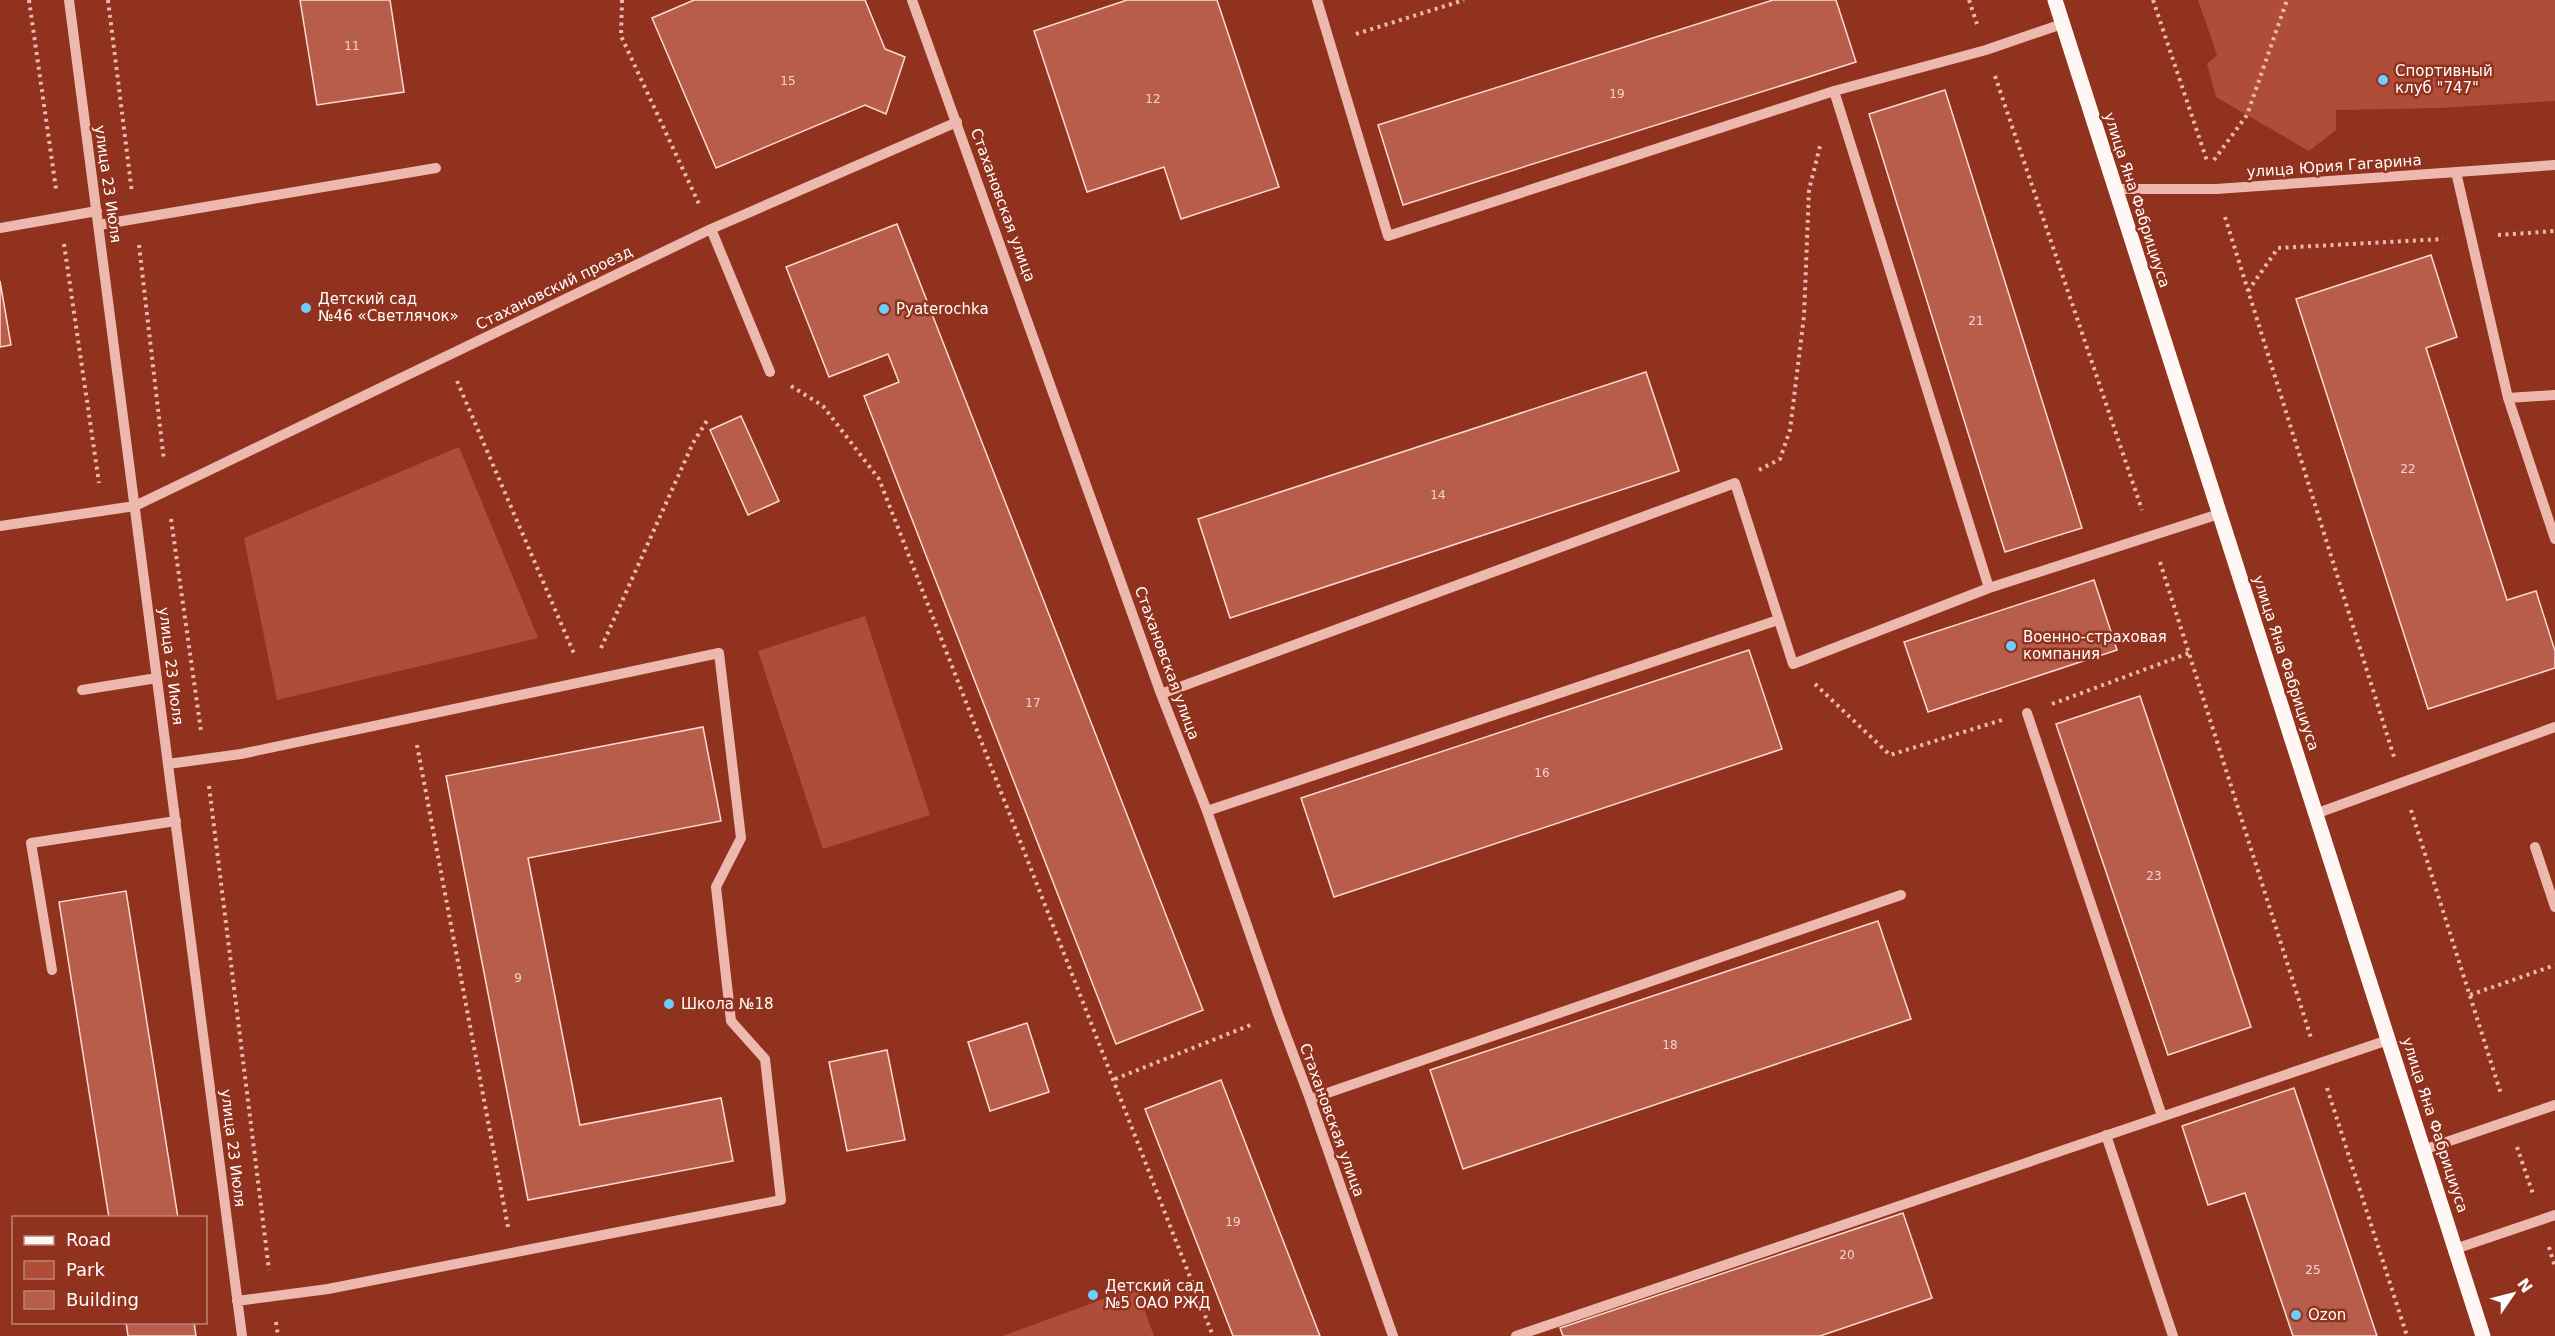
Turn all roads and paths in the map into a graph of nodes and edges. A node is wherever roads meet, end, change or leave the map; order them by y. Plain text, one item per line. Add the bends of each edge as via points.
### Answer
1 (69, 0) edge
2 (108, 0) edge
3 (622, 0) edge
4 (912, 0) edge
5 (1317, 0) edge
6 (1464, 0) edge
7 (1969, 0) edge
8 (2055, 0) edge
9 (2153, 0) edge
10 (2288, 0) edge
11 (2062, 24) junction
12 (1330, 43) junction
13 (1986, 50) junction
14 (1834, 91) junction
15 (957, 122) junction
16 (2555, 165) edge
17 (436, 168) dead end
18 (2456, 172) junction
19 (2115, 189) junction
20 (2216, 189) junction
21 (97, 211) junction
22 (136, 219) junction
23 (99, 225) junction
24 (0, 228) edge
25 (711, 229) junction
26 (2555, 231) edge
27 (2471, 237) junction
28 (2248, 292) junction
29 (445, 356) junction
30 (770, 372) joint
31 (2555, 395) edge
32 (2508, 398) junction
33 (708, 418) dead end
34 (1735, 483) junction
35 (167, 490) junction
36 (135, 506) junction
37 (2219, 514) junction
38 (0, 526) edge
39 (2152, 537) junction
40 (2555, 539) edge
41 (1989, 588) junction
42 (1778, 620) junction
43 (2189, 653) junction
44 (1794, 664) junction
45 (157, 678) junction
46 (586, 681) junction
47 (82, 690) dead end
48 (1161, 694) junction
49 (2027, 713) junction
50 (411, 718) junction
51 (2555, 728) edge
52 (205, 759) junction
53 (168, 764) junction
54 (2402, 782) junction
55 (1207, 811) junction
56 (2315, 814) junction
57 (176, 821) junction
58 (2535, 847) dead end
59 (1901, 895) dead end
60 (2555, 907) edge
61 (2555, 965) edge
62 (52, 970) dead end
63 (2470, 995) junction
64 (1278, 1014) junction
65 (2388, 1040) junction
66 (2319, 1063) junction
67 (1114, 1079) junction
68 (1310, 1099) junction
69 (2555, 1105) edge
70 (2162, 1116) junction
71 (2509, 1120) junction
72 (2106, 1135) junction
73 (2423, 1150) junction
74 (2555, 1215) edge
75 (2541, 1220) junction
76 (2455, 1249) junction
77 (513, 1253) junction
78 (2555, 1267) edge
79 (272, 1295) junction
80 (237, 1301) junction
81 (242, 1336) edge
82 (278, 1336) edge
83 (1213, 1336) edge
84 (1393, 1336) edge
85 (1516, 1336) edge
86 (2173, 1336) edge
87 (2407, 1336) edge
88 (2483, 1336) edge

1 - 21 street, улица 23 Июля
2 - 22 path
3 - 25 path via 621,36
4 - 15 street, Стахановская улица
5 - 12 street
6 - 12 path
7 - 13 path
8 - 11 main road, улица Яна Фабрициуса
9 - 10 path via 2209,168 2247,115
11 - 13 street
11 - 19 main road, улица Яна Фабрициуса
12 - 14 street via 1388,236
13 - 14 street
13 - 39 path
14 - 34 path via 1809,190 1804,316 1790,430 1780,459
14 - 41 street
15 - 25 street, Стахановский проезд
15 - 48 street, Стахановская улица
16 - 18 street, улица Юрия Гагарина
17 - 22 street
18 - 20 street, улица Юрия Гагарина
18 - 27 street
19 - 20 street, улица Юрия Гагарина
19 - 37 main road, улица Яна Фабрициуса
20 - 28 path
21 - 23 street, улица 23 Июля
21 - 24 street
22 - 23 street
22 - 35 path
23 - 36 street, улица 23 Июля
25 - 29 street, Стахановский проезд
25 - 30 street
26 - 27 path
27 - 28 path via 2278,248
27 - 32 street
28 - 54 path
29 - 35 street, Стахановский проезд
29 - 46 path
30 - 67 path via 823,406 879,479
31 - 32 street
32 - 40 street
33 - 46 path via 693,443
34 - 42 street
34 - 48 street
35 - 36 street, Стахановский проезд
35 - 52 path
36 - 38 street, Стахановский проезд
36 - 45 street, улица 23 Июля
37 - 39 street
37 - 56 main road, улица Яна Фабрициуса
39 - 41 street
39 - 43 path
41 - 44 street
42 - 44 street
42 - 55 street
43 - 49 path
43 - 66 path
44 - 49 path via 1890,755
45 - 47 street
45 - 53 street, улица 23 Июля
46 - 50 street
46 - 77 street via 719,653 741,838 716,887 731,1021 765,1059 781,1200
48 - 55 street, Стахановская улица
49 - 70 street
50 - 52 street
50 - 77 path
51 - 54 street
52 - 53 street
52 - 79 path
53 - 57 street, улица 23 Июля
54 - 56 street
54 - 63 path
55 - 64 street, Стахановская улица
56 - 65 main road, улица Яна Фабрициуса
57 - 62 street via 31,843
57 - 80 street, улица 23 Июля
58 - 60 street
59 - 68 street
61 - 63 path
63 - 71 path
64 - 67 path
64 - 68 street, Стахановская улица
65 - 66 street
65 - 73 main road, улица Яна Фабрициуса
66 - 70 street
66 - 87 path
67 - 83 path
68 - 84 street, Стахановская улица
69 - 71 street
70 - 72 street
71 - 73 street
71 - 75 path
72 - 85 street
72 - 86 street
73 - 76 main road, улица Яна Фабрициуса
74 - 75 street
75 - 76 street
75 - 78 path
76 - 88 main road, улица Яна Фабрициуса
77 - 79 street via 328,1289
79 - 80 street
79 - 82 path
80 - 81 street, улица 23 Июля

